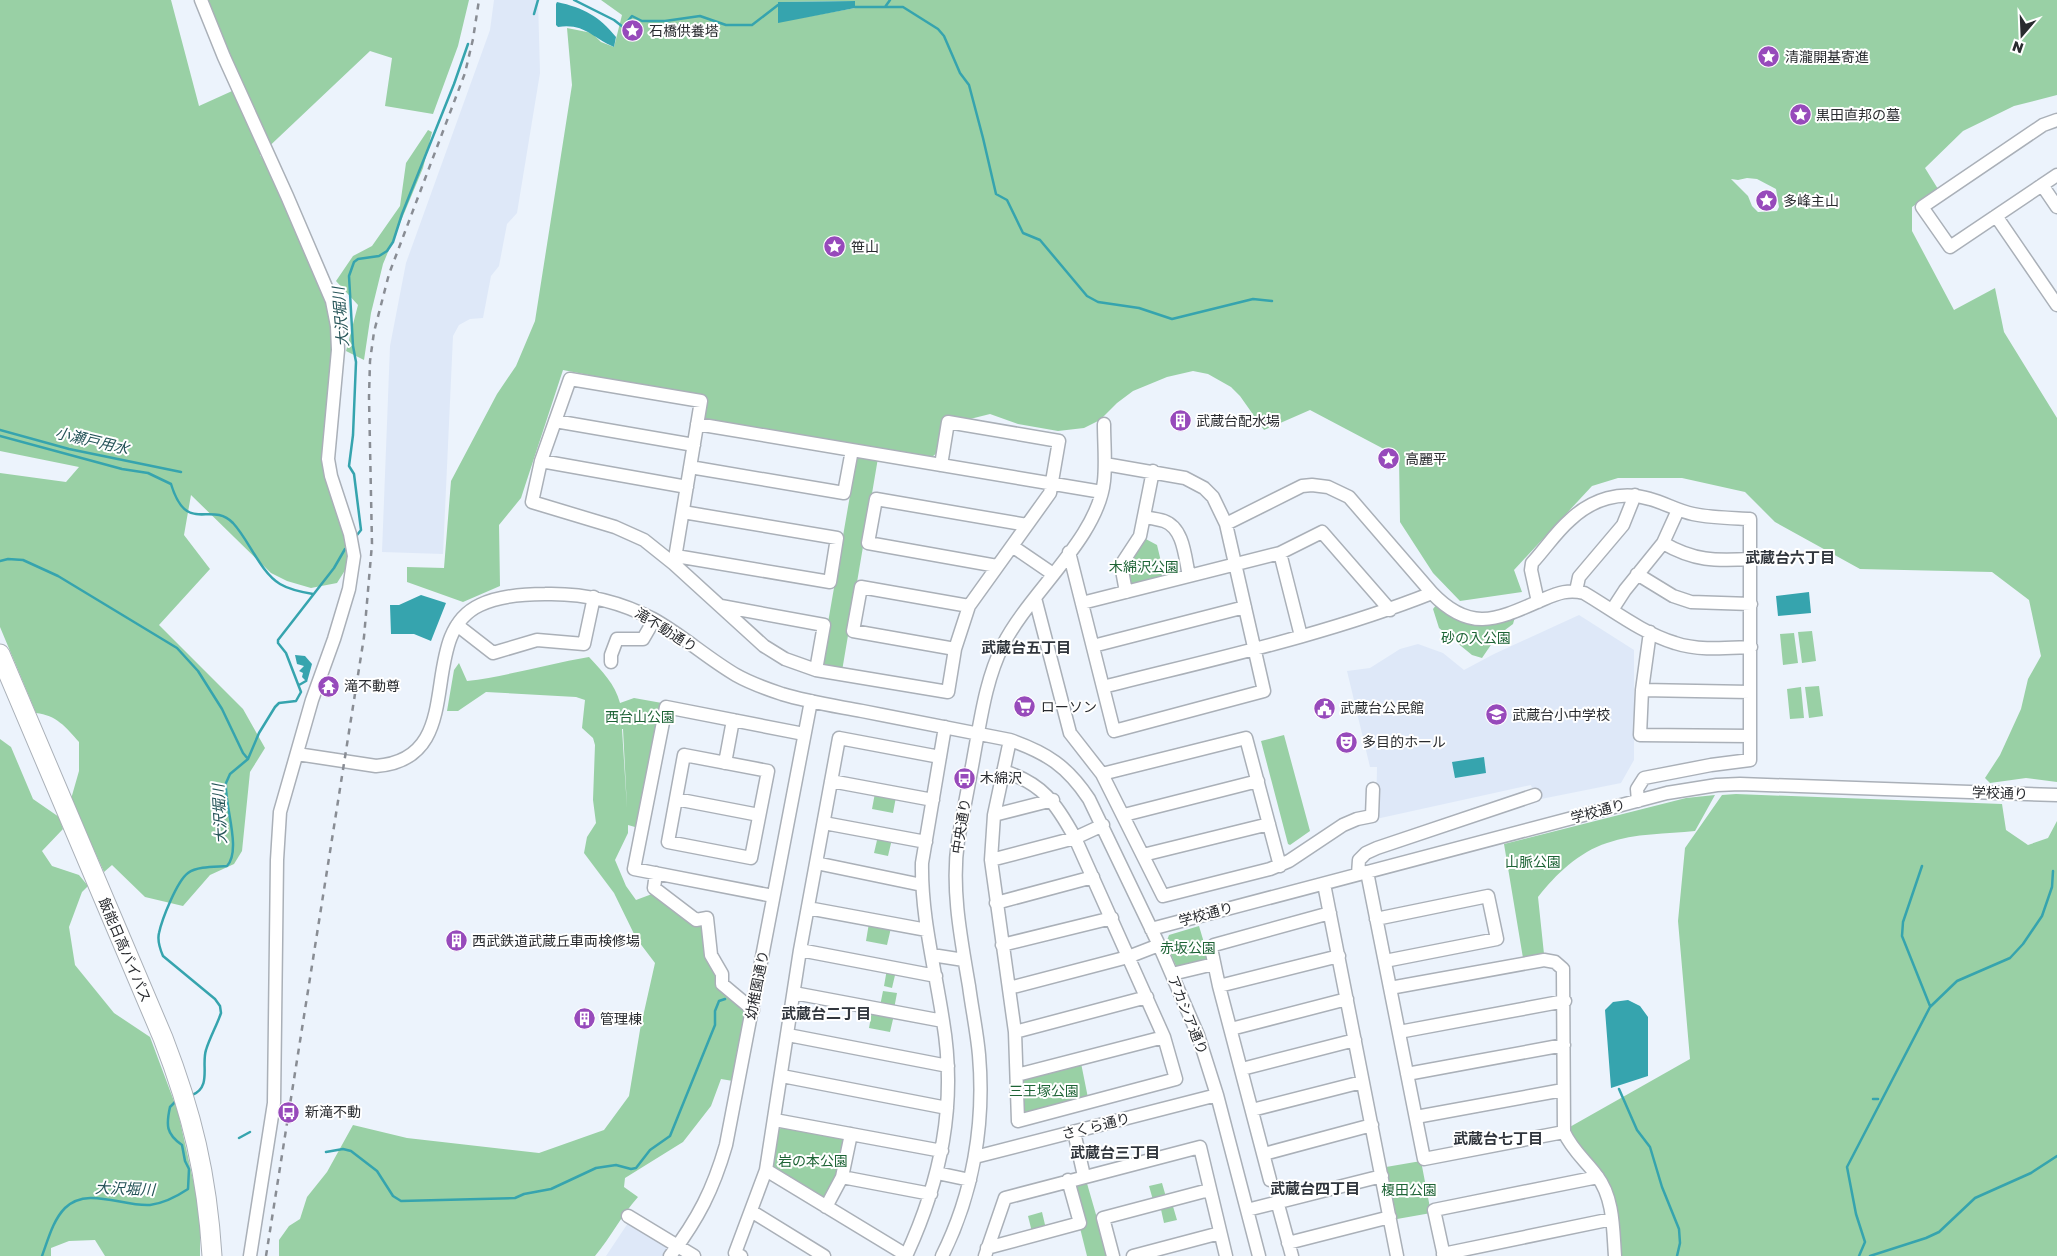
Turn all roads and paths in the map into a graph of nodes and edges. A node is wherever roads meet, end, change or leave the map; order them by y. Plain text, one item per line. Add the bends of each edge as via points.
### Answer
1 (200, 0) edge
2 (2057, 120) edge
3 (2057, 175) edge
4 (2042, 185) junction
5 (2057, 207) edge
6 (1996, 216) junction
7 (2057, 304) edge
8 (555, 421) junction
9 (698, 424) junction
10 (1104, 424) dead end
11 (694, 445) junction
12 (852, 450) junction
13 (541, 461) junction
14 (1105, 464) junction
15 (941, 465) junction
16 (690, 467) junction
17 (1152, 471) junction
18 (1052, 484) junction
19 (687, 487) junction
20 (1102, 492) junction
21 (1635, 495) junction
22 (1678, 510) junction
23 (683, 512) junction
24 (1144, 517) junction
25 (1226, 524) junction
26 (1027, 525) junction
27 (1663, 543) junction
28 (1012, 546) junction
29 (1069, 552) junction
30 (1280, 553) junction
31 (1750, 559) junction
32 (675, 560) junction
33 (1235, 564) junction
34 (997, 566) junction
35 (1053, 574) junction
36 (1637, 574) junction
37 (1189, 576) junction
38 (1576, 591) junction
39 (1126, 592) junction
40 (1432, 594) junction
41 (594, 597) junction
42 (1035, 598) junction
43 (1538, 602) junction
44 (1082, 603) junction
45 (1751, 604) junction
46 (721, 606) junction
47 (968, 606) junction
48 (1245, 608) junction
49 (1390, 610) junction
50 (1612, 610) junction
51 (654, 620) junction
52 (457, 625) junction
53 (1650, 632) junction
54 (1301, 636) junction
55 (1093, 646) junction
56 (1751, 647) junction
57 (955, 649) junction
58 (1254, 649) junction
59 (0, 654) edge
60 (611, 662) dead end
61 (816, 670) junction
62 (1103, 687) junction
63 (1642, 690) junction
64 (1750, 692) junction
65 (810, 701) junction
66 (733, 720) junction
67 (945, 727) junction
68 (804, 734) junction
69 (978, 734) junction
70 (1750, 736) junction
71 (1010, 740) junction
72 (297, 754) junction
73 (940, 757) junction
74 (725, 763) junction
75 (1003, 771) junction
76 (1102, 774) junction
77 (1258, 780) junction
78 (831, 781) junction
79 (1373, 789) dead end
80 (1535, 795) dead end
81 (2057, 795) edge
82 (676, 799) junction
83 (933, 800) junction
84 (1053, 800) junction
85 (1638, 801) junction
86 (759, 815) junction
87 (994, 815) junction
88 (1124, 815) junction
89 (824, 823) junction
90 (1269, 824) junction
91 (1103, 825) junction
92 (1076, 838) junction
93 (926, 842) junction
94 (1143, 855) junction
95 (991, 860) junction
96 (816, 864) junction
97 (1280, 866) junction
98 (1362, 873) junction
99 (656, 874) junction
100 (1093, 877) junction
101 (1324, 884) junction
102 (922, 885) junction
103 (773, 896) junction
104 (996, 903) junction
105 (808, 908) junction
106 (1330, 914) junction
107 (1112, 918) junction
108 (1376, 919) junction
109 (1151, 929) junction
110 (927, 930) junction
111 (1159, 944) junction
112 (1002, 945) junction
113 (800, 950) junction
114 (932, 955) junction
115 (1339, 956) junction
116 (1128, 957) junction
117 (964, 960) junction
118 (1384, 962) junction
119 (1214, 964) junction
120 (1172, 974) junction
121 (936, 976) junction
122 (1219, 986) junction
123 (1009, 988) junction
124 (1390, 988) junction
125 (794, 992) junction
126 (1147, 997) junction
127 (1346, 999) junction
128 (1564, 1001) junction
129 (753, 1010) junction
130 (943, 1021) junction
131 (1231, 1029) junction
132 (1015, 1032) junction
133 (1399, 1032) junction
134 (788, 1035) junction
135 (1164, 1037) junction
136 (1355, 1040) junction
137 (1564, 1045) junction
138 (948, 1066) junction
139 (1242, 1069) junction
140 (1407, 1074) junction
141 (1017, 1075) junction
142 (782, 1076) junction
143 (1362, 1082) junction
144 (1563, 1090) junction
145 (1218, 1095) junction
146 (947, 1108) junction
147 (1252, 1110) junction
148 (1416, 1116) junction
149 (776, 1120) junction
150 (1372, 1125) junction
151 (1074, 1132) junction
152 (1564, 1132) junction
153 (851, 1134) junction
154 (942, 1152) junction
155 (1264, 1154) junction
156 (975, 1157) junction
157 (766, 1170) junction
158 (937, 1173) junction
159 (1084, 1176) junction
160 (1382, 1176) junction
161 (842, 1177) junction
162 (1598, 1177) junction
163 (970, 1180) junction
164 (1068, 1180) junction
165 (1270, 1180) dead end
166 (1209, 1190) junction
167 (931, 1194) junction
168 (1277, 1201) junction
169 (826, 1207) junction
170 (1247, 1210) junction
171 (751, 1211) junction
172 (628, 1216) dead end
173 (1390, 1217) junction
174 (1612, 1219) junction
175 (1220, 1233) junction
176 (1288, 1243) junction
177 (674, 1251) edge
178 (986, 1252) edge
179 (1443, 1255) edge
180 (212, 1256) edge
181 (250, 1256) edge
182 (694, 1256) edge
183 (741, 1256) edge
184 (824, 1256) edge
185 (906, 1256) edge
186 (942, 1256) edge
187 (1113, 1256) edge
188 (1133, 1256) edge
189 (1226, 1256) edge
190 (1259, 1256) edge
191 (1292, 1256) edge
192 (1397, 1256) edge
193 (1615, 1256) edge

1 - 72 street via 332,301 337,326 338,350 328,459 354,556 350,589
2 - 6 street via 2043,124 1922,207 1950,248
3 - 4 street
4 - 5 street
4 - 6 street
6 - 7 street
8 - 9 street via 570,379 701,401
8 - 11 street
8 - 13 street
9 - 11 street
9 - 12 street
10 - 14 street, 中央通り
11 - 16 street
12 - 15 street
12 - 16 street via 844,493
13 - 19 street
13 - 32 street via 532,502 630,532
14 - 17 street
14 - 20 street, 中央通り
15 - 18 street
15 - 18 street via 948,422 1059,441
16 - 19 street
17 - 24 street
17 - 25 street via 1185,478 1204,488 1213,497
18 - 20 street
18 - 26 street via 1050,493
19 - 23 street
20 - 29 street, 中央通り via 1092,519
21 - 22 street
21 - 38 street via 1623,525 1579,577
21 - 43 street via 1602,499 1569,520 1531,567
22 - 27 street
22 - 31 street via 1711,517 1750,519
23 - 32 street
23 - 32 street via 837,538 830,582
24 - 37 street via 1164,521 1179,535
24 - 39 street via 1137,542 1121,565
25 - 33 street
25 - 40 street via 1302,486 1328,487 1349,497
26 - 28 street
26 - 34 street via 876,499 868,543
27 - 31 street via 1694,557
27 - 36 street
28 - 34 street
28 - 35 street
29 - 35 street, 中央通り
29 - 44 street
30 - 33 street
30 - 49 street via 1322,532
30 - 54 street
31 - 45 street
32 - 46 street
33 - 37 street
33 - 48 street
34 - 47 street
35 - 42 street, 中央通り
36 - 45 street via 1673,596 1691,602
36 - 50 street
37 - 39 street
38 - 43 street via 1557,593
38 - 50 street
39 - 44 street
40 - 43 street via 1446,608 1472,618 1494,618
40 - 49 street
41 - 51 street, 滝不動通り
41 - 52 street, 滝不動通り via 565,593 506,598 480,605
41 - 52 street via 584,644 537,640 493,653
42 - 69 street, 中央通り via 995,662
42 - 76 street via 1070,733
44 - 55 street
45 - 56 street
46 - 61 street via 773,652
46 - 61 street via 824,625
47 - 57 street
47 - 57 street via 861,587 853,631
48 - 55 street
48 - 58 street
49 - 54 street
50 - 53 street
51 - 60 street via 643,639 617,639 610,655
51 - 65 street, 滝不動通り via 737,676
52 - 72 street, 滝不動通り via 446,652 433,725 422,743 408,756 388,765 376,766
53 - 56 street via 1675,644 1696,648
53 - 63 street
54 - 58 street
55 - 62 street
56 - 64 street
57 - 61 street via 948,692
58 - 62 street
58 - 62 street via 1264,691 1114,731
59 - 180 highway, 飯能日高バイパス via 181,1086 196,1140 208,1204
63 - 64 street
63 - 70 street via 1640,735
64 - 70 street
65 - 67 street, 滝不動通り
65 - 68 street, 幼稚園通り
66 - 68 street
66 - 74 street
66 - 99 street via 666,707 634,869
67 - 69 street, 滝不動通り
67 - 73 street
68 - 103 street, 幼稚園通り
69 - 71 street, アカシア通り
69 - 117 street, 中央通り via 956,863 957,908
70 - 85 street via 1750,760 1644,778 1637,789
71 - 75 street
71 - 91 street, アカシア通り via 1056,761 1079,784
72 - 181 street via 278,829 274,1103
73 - 78 street via 839,738
73 - 83 street
74 - 82 street via 684,755
74 - 86 street via 768,771
75 - 84 street via 1036,786
75 - 87 street
76 - 77 street via 1246,738
76 - 88 street
77 - 88 street
77 - 90 street
78 - 83 street
78 - 89 street
79 - 97 street via 1372,816 1342,825
80 - 98 street via 1376,848 1359,860
81 - 85 street, 学校通り via 1740,784 1694,788
82 - 86 street
82 - 86 street via 668,842 751,858
83 - 93 street
84 - 87 street
84 - 92 street
85 - 98 street, 学校通り
87 - 95 street
88 - 94 street
89 - 93 street
89 - 96 street
90 - 94 street
90 - 97 street
91 - 92 street
91 - 109 street, アカシア通り
92 - 95 street
92 - 100 street
93 - 102 street
94 - 97 street via 1163,896
95 - 104 street
96 - 102 street
96 - 105 street
98 - 101 street, 学校通り
98 - 108 street
99 - 103 street
99 - 129 street via 654,888 696,920 707,918 711,955 722,974 722,984
100 - 104 street
100 - 107 street
101 - 106 street
101 - 109 street, 学校通り
102 - 110 street
103 - 129 street, 幼稚園通り
104 - 112 street
105 - 110 street
105 - 113 street
106 - 115 street
106 - 119 street via 1214,945 1211,948
107 - 112 street
107 - 116 street
108 - 118 street
108 - 118 street via 1488,896 1497,939
109 - 111 street, アカシア通り
110 - 114 street
111 - 116 street
111 - 120 street, アカシア通り
112 - 123 street
113 - 121 street
113 - 125 street
114 - 117 street
114 - 121 street
115 - 122 street
115 - 127 street
116 - 123 street
116 - 126 street
117 - 156 street, 中央通り via 979,1055
118 - 124 street
119 - 120 street
119 - 122 street
120 - 145 street, アカシア通り via 1198,1035
121 - 130 street
122 - 131 street
123 - 132 street
124 - 128 street via 1544,960 1555,962 1563,970
124 - 133 street
125 - 130 street
125 - 134 street
126 - 132 street
126 - 135 street
127 - 131 street
127 - 136 street
128 - 133 street
128 - 137 street
129 - 177 street, 幼稚園通り via 717,1177 704,1206
130 - 138 street
131 - 139 street
132 - 141 street
133 - 140 street
134 - 138 street
134 - 142 street
135 - 141 street
135 - 141 street via 1176,1079 1018,1121
136 - 139 street
136 - 143 street
137 - 140 street
137 - 144 street
138 - 146 street
139 - 147 street
140 - 148 street
142 - 146 street
142 - 149 street
143 - 147 street
143 - 150 street
144 - 148 street
144 - 152 street
145 - 151 street, さくら通り
145 - 170 street, アカシア通り
146 - 154 street
147 - 155 street
148 - 152 street via 1424,1159
149 - 153 street
149 - 157 street
150 - 155 street
150 - 160 street
151 - 156 street, さくら通り
151 - 159 street
152 - 162 street via 1577,1154
153 - 154 street
153 - 161 street
154 - 158 street
155 - 165 street
156 - 163 street, 中央通り
157 - 169 street
157 - 171 street
158 - 163 street
158 - 167 street
159 - 164 street
159 - 166 street via 1200,1147
160 - 168 street
160 - 173 street
161 - 167 street
161 - 169 street
162 - 174 street via 1608,1197
162 - 179 street via 1434,1210
163 - 186 street, 中央通り
164 - 178 street via 1005,1198
164 - 178 street via 1080,1223
166 - 175 street
166 - 187 street via 1103,1218
167 - 185 street
168 - 170 street
168 - 176 street
169 - 185 street
170 - 190 street, アカシア通り
171 - 183 street via 736,1253
171 - 184 street
172 - 177 street
173 - 176 street
173 - 192 street
174 - 179 street
174 - 193 street
175 - 188 street
175 - 189 street
176 - 191 street
177 - 182 street

